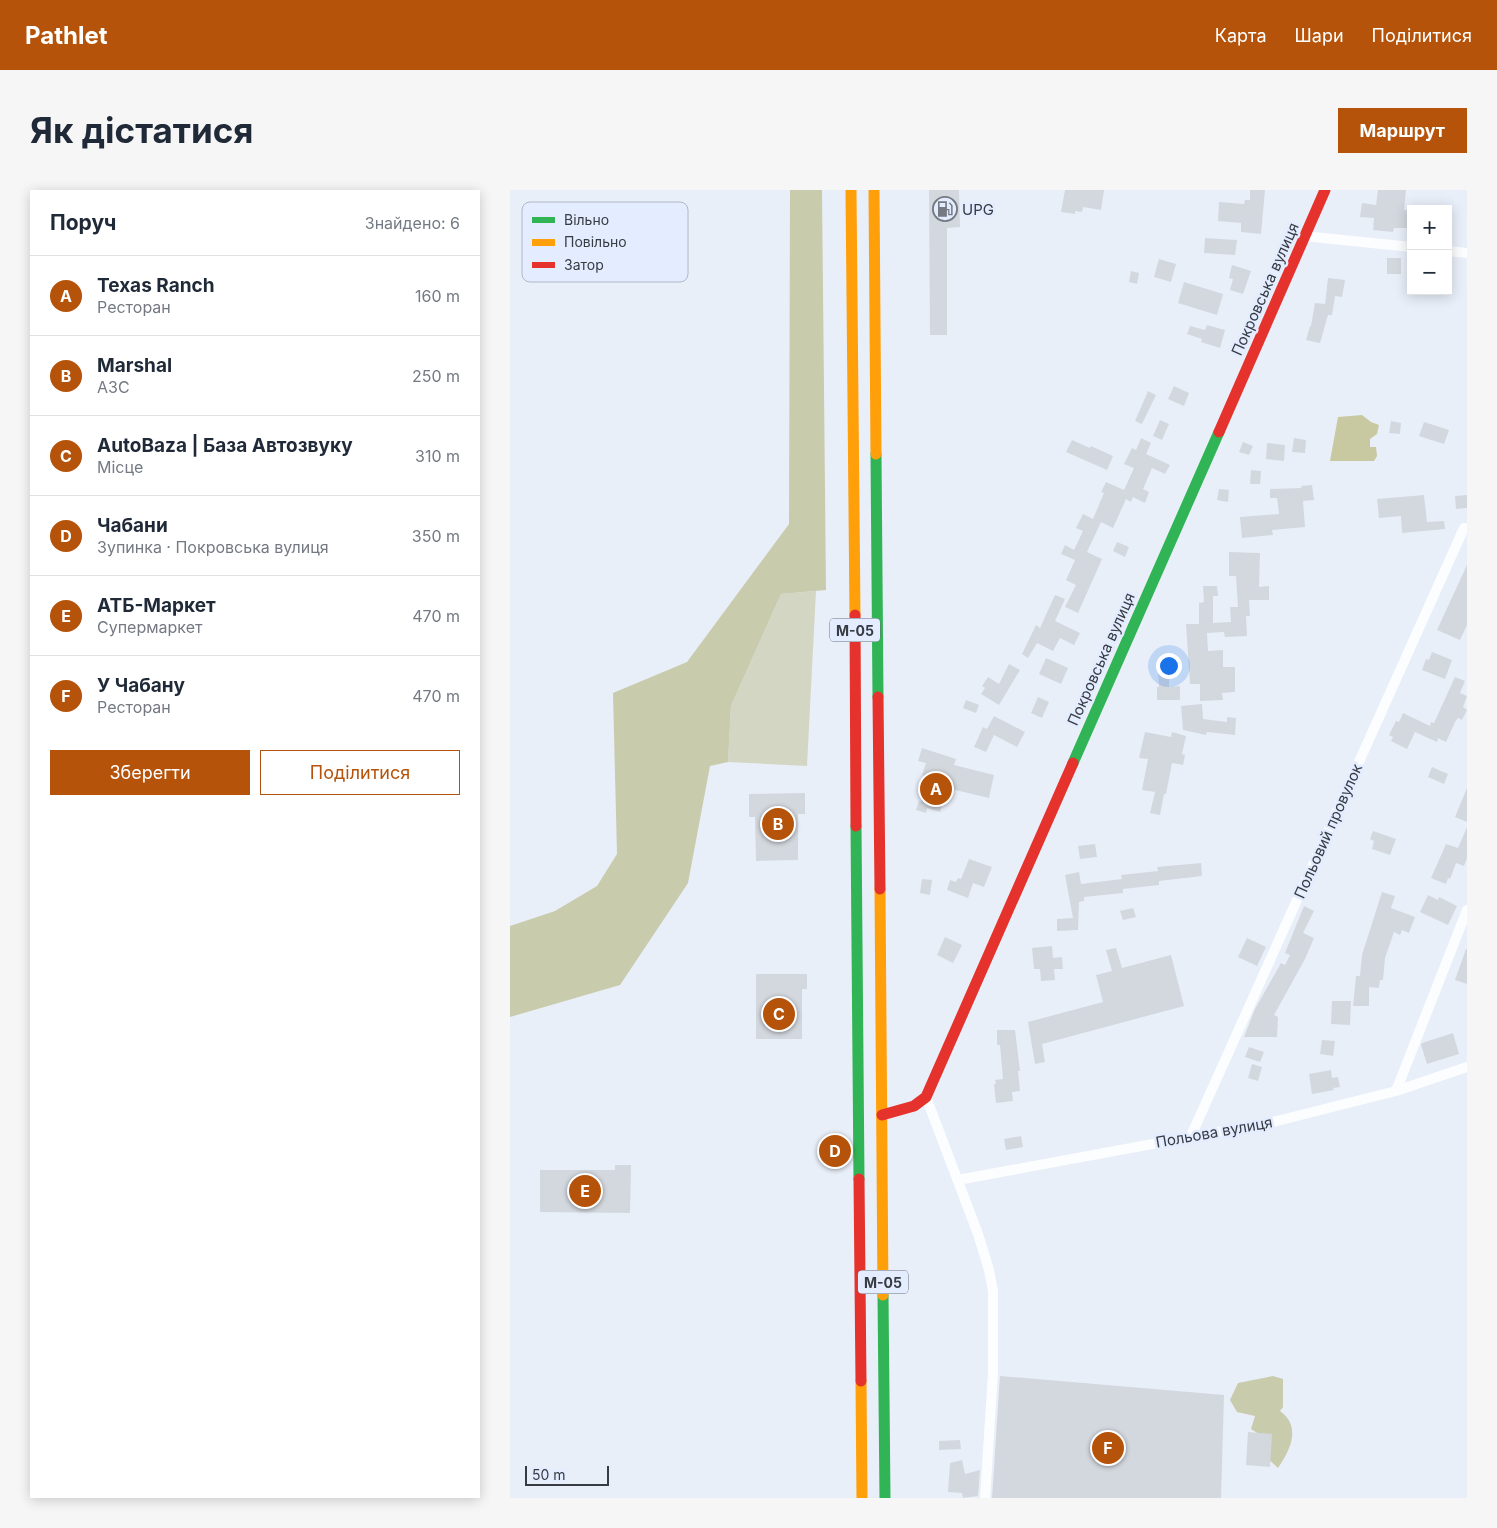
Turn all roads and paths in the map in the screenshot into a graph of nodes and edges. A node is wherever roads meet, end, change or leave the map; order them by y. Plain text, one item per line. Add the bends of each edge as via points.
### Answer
1 (851, 190) edge
2 (874, 190) edge
3 (1325, 190) edge
4 (1304, 236) junction
5 (1407, 247) edge
6 (1452, 252) edge
7 (1467, 254) edge
8 (1467, 528) edge
9 (1467, 910) edge
10 (1467, 1067) edge
11 (1396, 1091) junction
12 (926, 1097) junction
13 (882, 1115) junction
14 (1191, 1136) junction
15 (958, 1180) junction
16 (862, 1498) edge
17 (885, 1498) edge
18 (985, 1498) edge

1 - 16 main road, М-05
2 - 13 main road, М-05
3 - 4 main road, Покровська вулиця
4 - 5 street
4 - 12 main road, Покровська вулиця
6 - 7 street
8 - 14 street, Польовий провулок via 1464,528
9 - 11 street
10 - 11 street, Польова вулиця
11 - 14 street, Польова вулиця via 1277,1121
12 - 13 main road via 914,1106
12 - 15 street
13 - 17 main road, М-05
14 - 15 street, Польова вулиця
15 - 18 street via 994,1291

